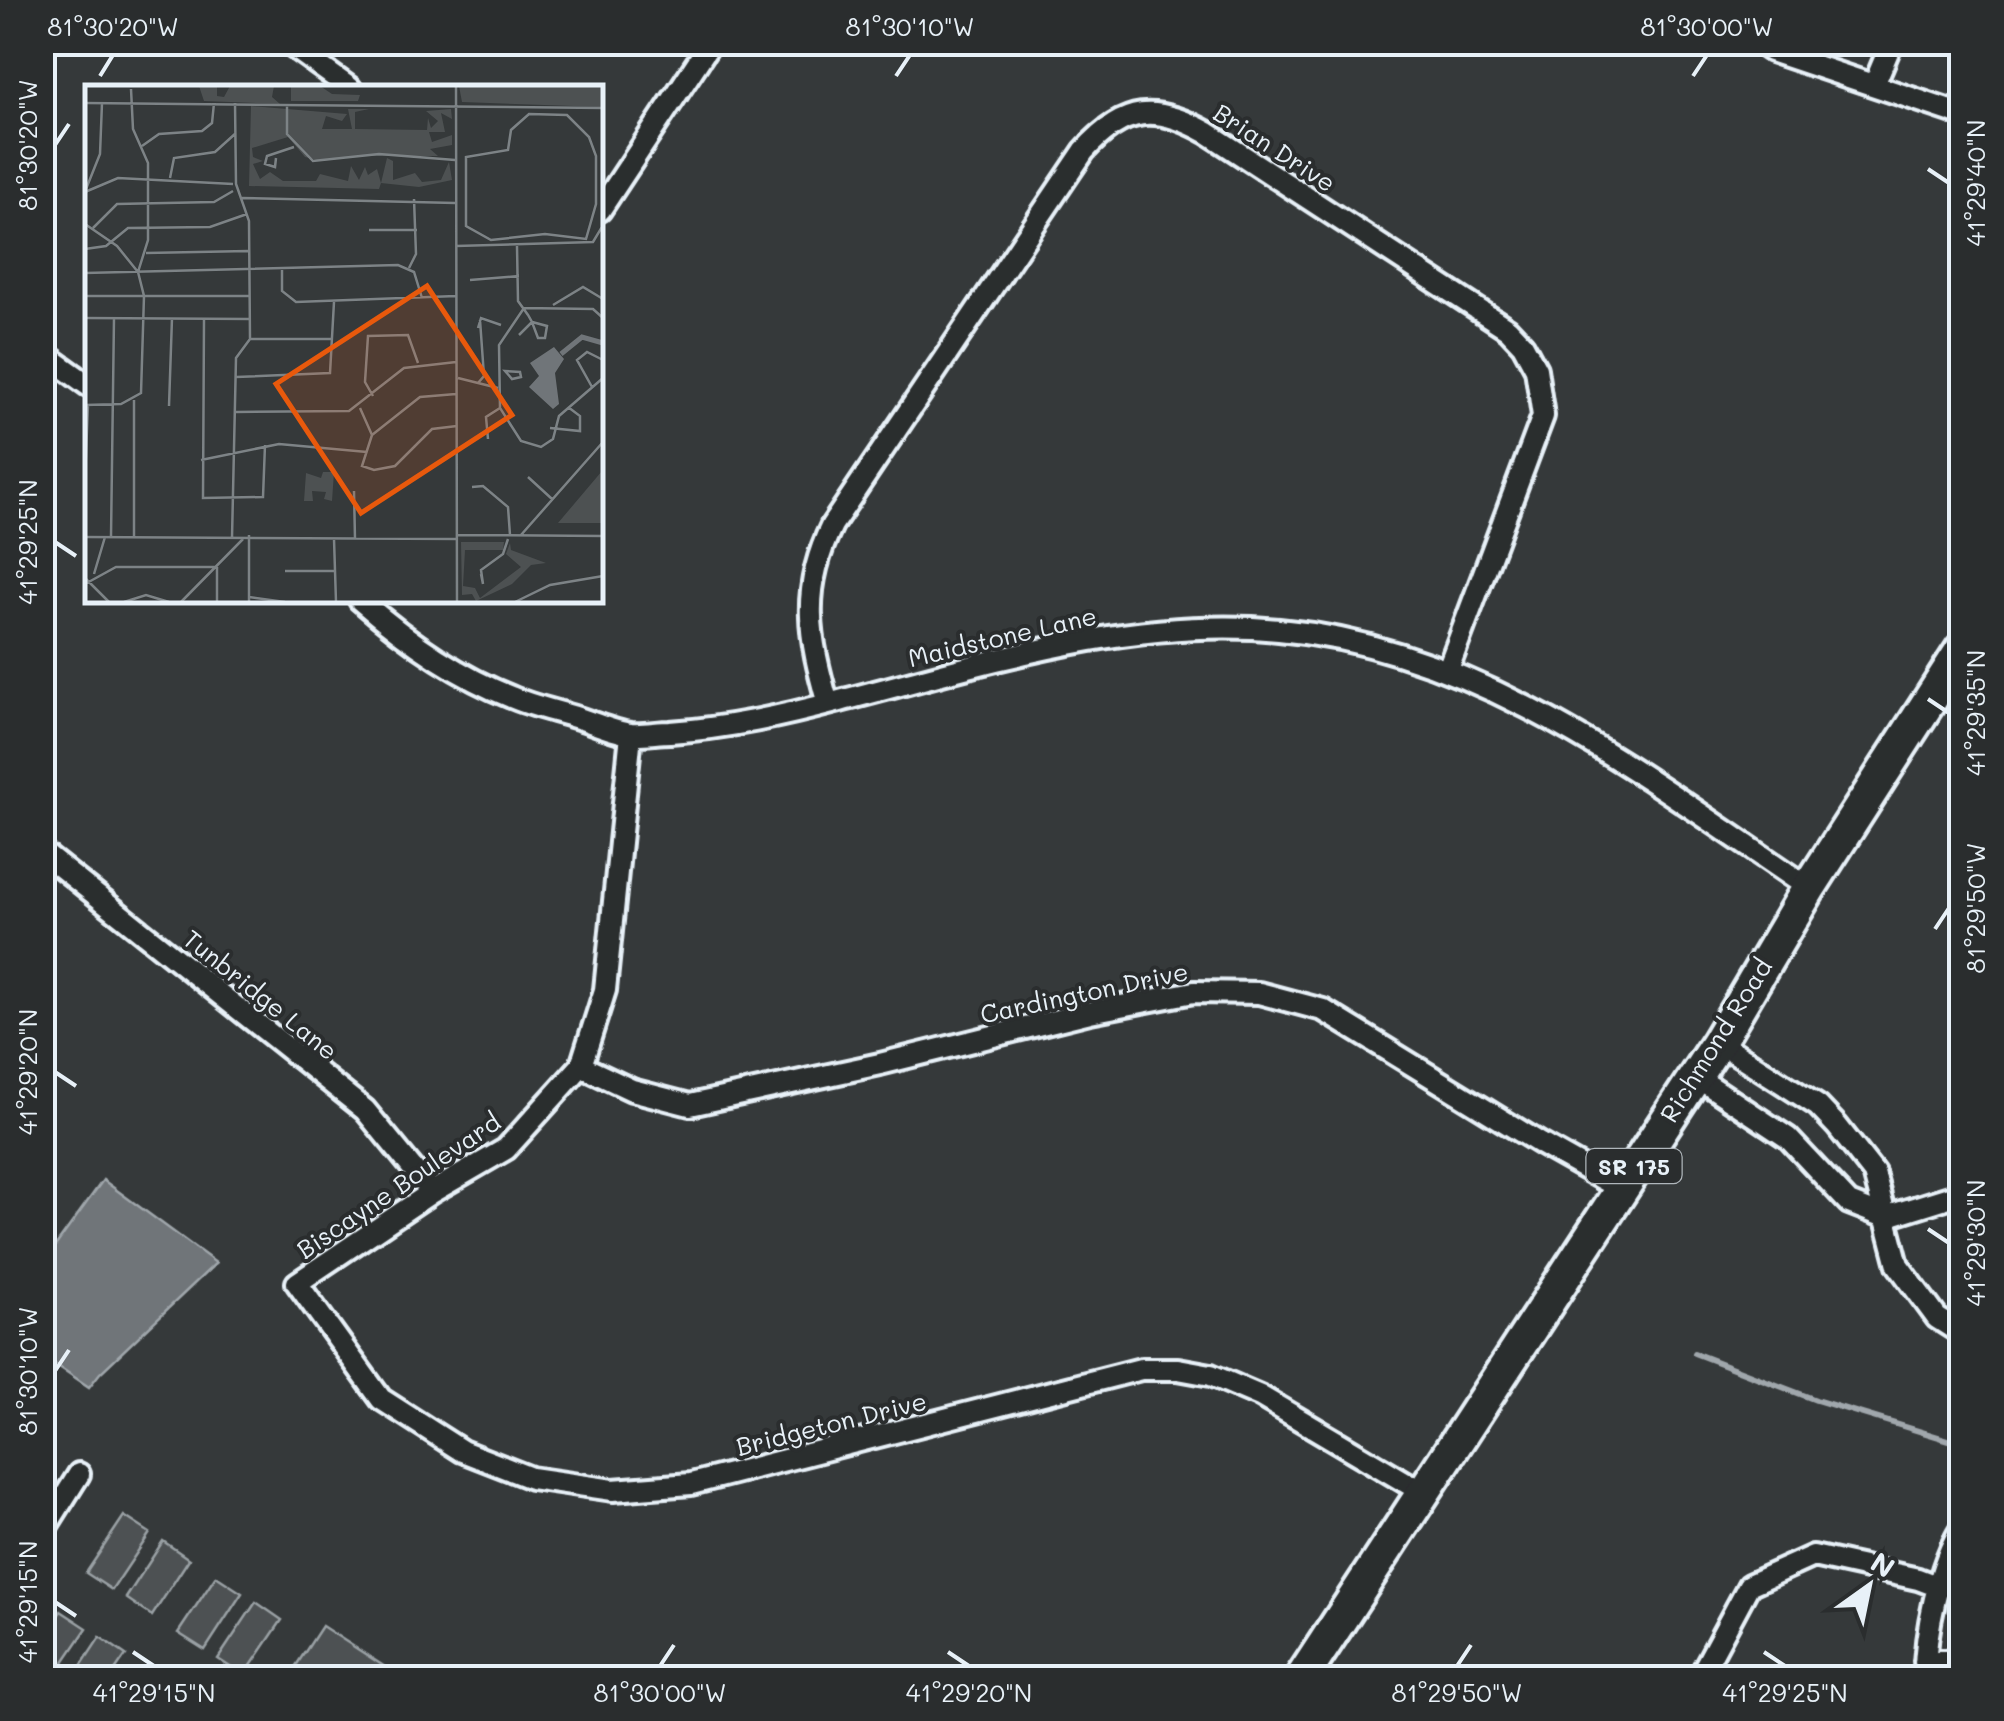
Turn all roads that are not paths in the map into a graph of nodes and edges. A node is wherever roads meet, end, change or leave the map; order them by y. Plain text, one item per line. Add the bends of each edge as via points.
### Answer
1 (286, 42) edge
2 (710, 42) edge
3 (1758, 42) edge
4 (1892, 42) edge
5 (346, 85) edge
6 (1874, 85) junction
7 (1962, 115) edge
8 (602, 207) edge
9 (42, 352) edge
10 (85, 382) edge
11 (362, 602) edge
12 (1962, 650) edge
13 (1448, 669) junction
14 (828, 704) junction
15 (630, 734) junction
16 (42, 852) edge
17 (1809, 888) junction
18 (1718, 1042) junction
19 (581, 1066) junction
20 (1695, 1076) junction
21 (1619, 1188) junction
22 (432, 1192) junction
23 (1962, 1193) edge
24 (1885, 1218) junction
25 (297, 1283) joint
26 (1962, 1334) edge
27 (79, 1474) dead end
28 (1422, 1492) junction
29 (1962, 1528) edge
30 (42, 1533) edge
31 (1939, 1587) junction
32 (1962, 1662) edge
33 (1925, 1670) edge
34 (1302, 1678) edge
35 (1699, 1678) edge

1 - 5 street
2 - 8 street
3 - 6 street
4 - 6 street
6 - 7 street
9 - 10 street
11 - 15 street, Maidstone Lane via 468,678
12 - 17 main road, Richmond Road / SR 175
13 - 14 street, Maidstone Lane via 1389,650 1280,630 1170,628 1051,646
13 - 14 street, Brian Drive via 1543,416 1536,370 1523,345 1208,133 1186,120 1142,113 1102,130 1084,151 832,525 809,606
13 - 17 street, Maidstone Lane via 1570,731
14 - 15 street, Maidstone Lane via 724,729
15 - 19 street, Biscayne Boulevard via 606,990
16 - 22 street, Tunbridge Lane via 365,1110
17 - 18 main road, Richmond Road / SR 175
18 - 20 main road, Richmond Road / SR 175
18 - 24 street via 1838,1126 1874,1173
19 - 21 street, Cardington Drive via 632,1090 690,1104 1108,1008 1194,992 1260,993 1323,1010
19 - 22 street, Biscayne Boulevard via 506,1149
20 - 21 main road, Richmond Road / SR 175
20 - 24 street via 1788,1138 1849,1203
21 - 28 main road, Richmond Road / SR 175
22 - 25 street, Biscayne Boulevard
23 - 24 street
24 - 26 street via 1898,1265 1938,1318
25 - 28 street, Bridgeton Drive via 381,1399 462,1451 531,1478 613,1490 691,1484 1141,1369 1178,1369 1260,1396
27 - 30 street
28 - 34 main road, Richmond Road / SR 175
29 - 31 street
31 - 33 street
31 - 35 street via 1813,1556 1749,1585
32 - 33 street

